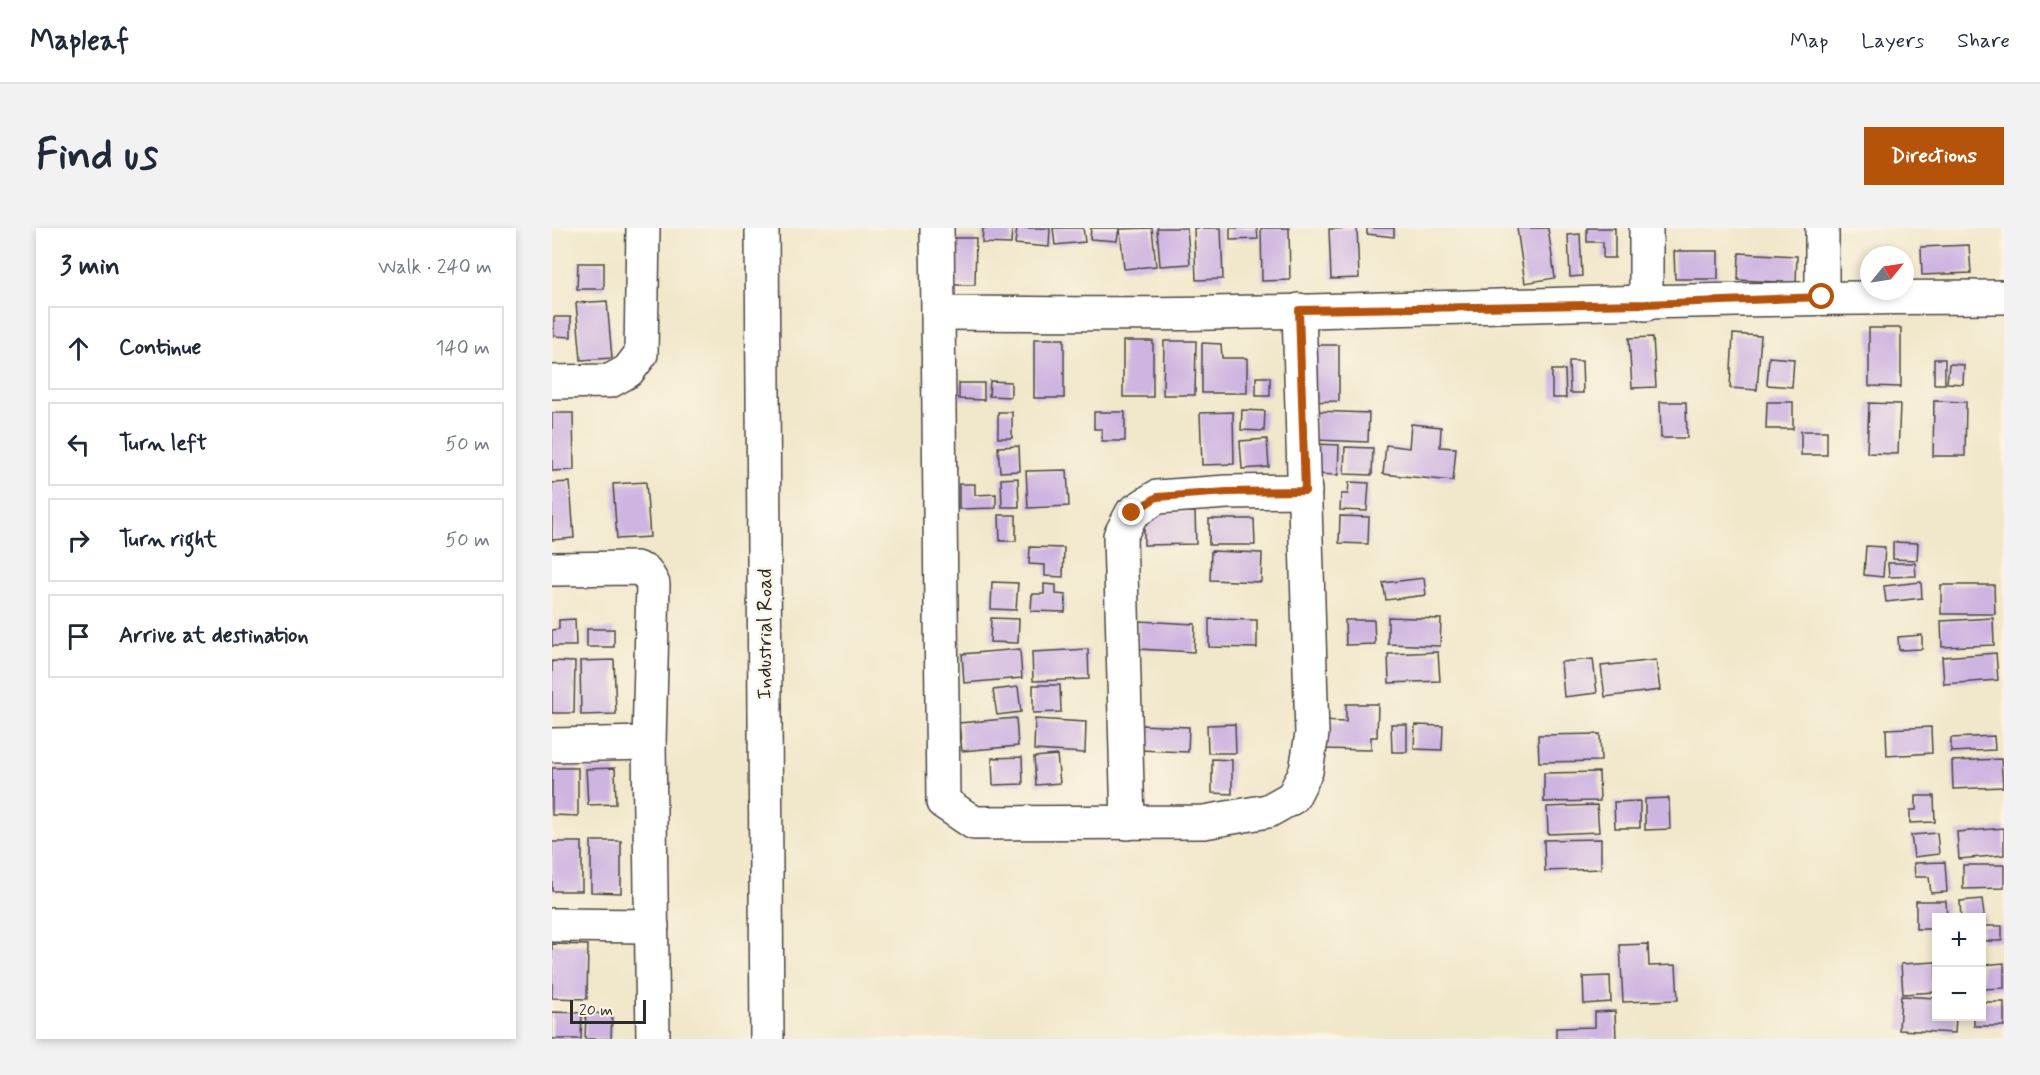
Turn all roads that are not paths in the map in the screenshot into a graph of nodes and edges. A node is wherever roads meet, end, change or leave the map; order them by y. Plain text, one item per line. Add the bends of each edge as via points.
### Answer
1 (642, 228) edge
2 (762, 228) edge
3 (937, 228) edge
4 (1646, 228) edge
5 (1822, 228) edge
6 (1822, 297) junction
7 (2004, 297) edge
8 (1646, 304) junction
9 (1299, 310) junction
10 (938, 313) junction
11 (552, 382) edge
12 (1305, 491) junction
13 (552, 569) edge
14 (649, 743) junction
15 (552, 745) edge
16 (1128, 823) junction
17 (552, 925) edge
18 (652, 926) junction
19 (653, 1039) edge
20 (767, 1039) edge

1 - 11 street via 641,354 628,371 610,381
2 - 20 street, Industrial Road
3 - 10 street
4 - 8 street
5 - 6 street
6 - 7 street
6 - 8 street
8 - 9 street
9 - 10 street
9 - 12 street
10 - 16 street via 943,802 974,823
12 - 16 street via 1312,734 1306,771 1293,797 1268,811 1204,822
12 - 16 street via 1157,497 1132,513 1120,536
13 - 14 street via 636,568 650,578 653,584
14 - 15 street
14 - 18 street
17 - 18 street
18 - 19 street

